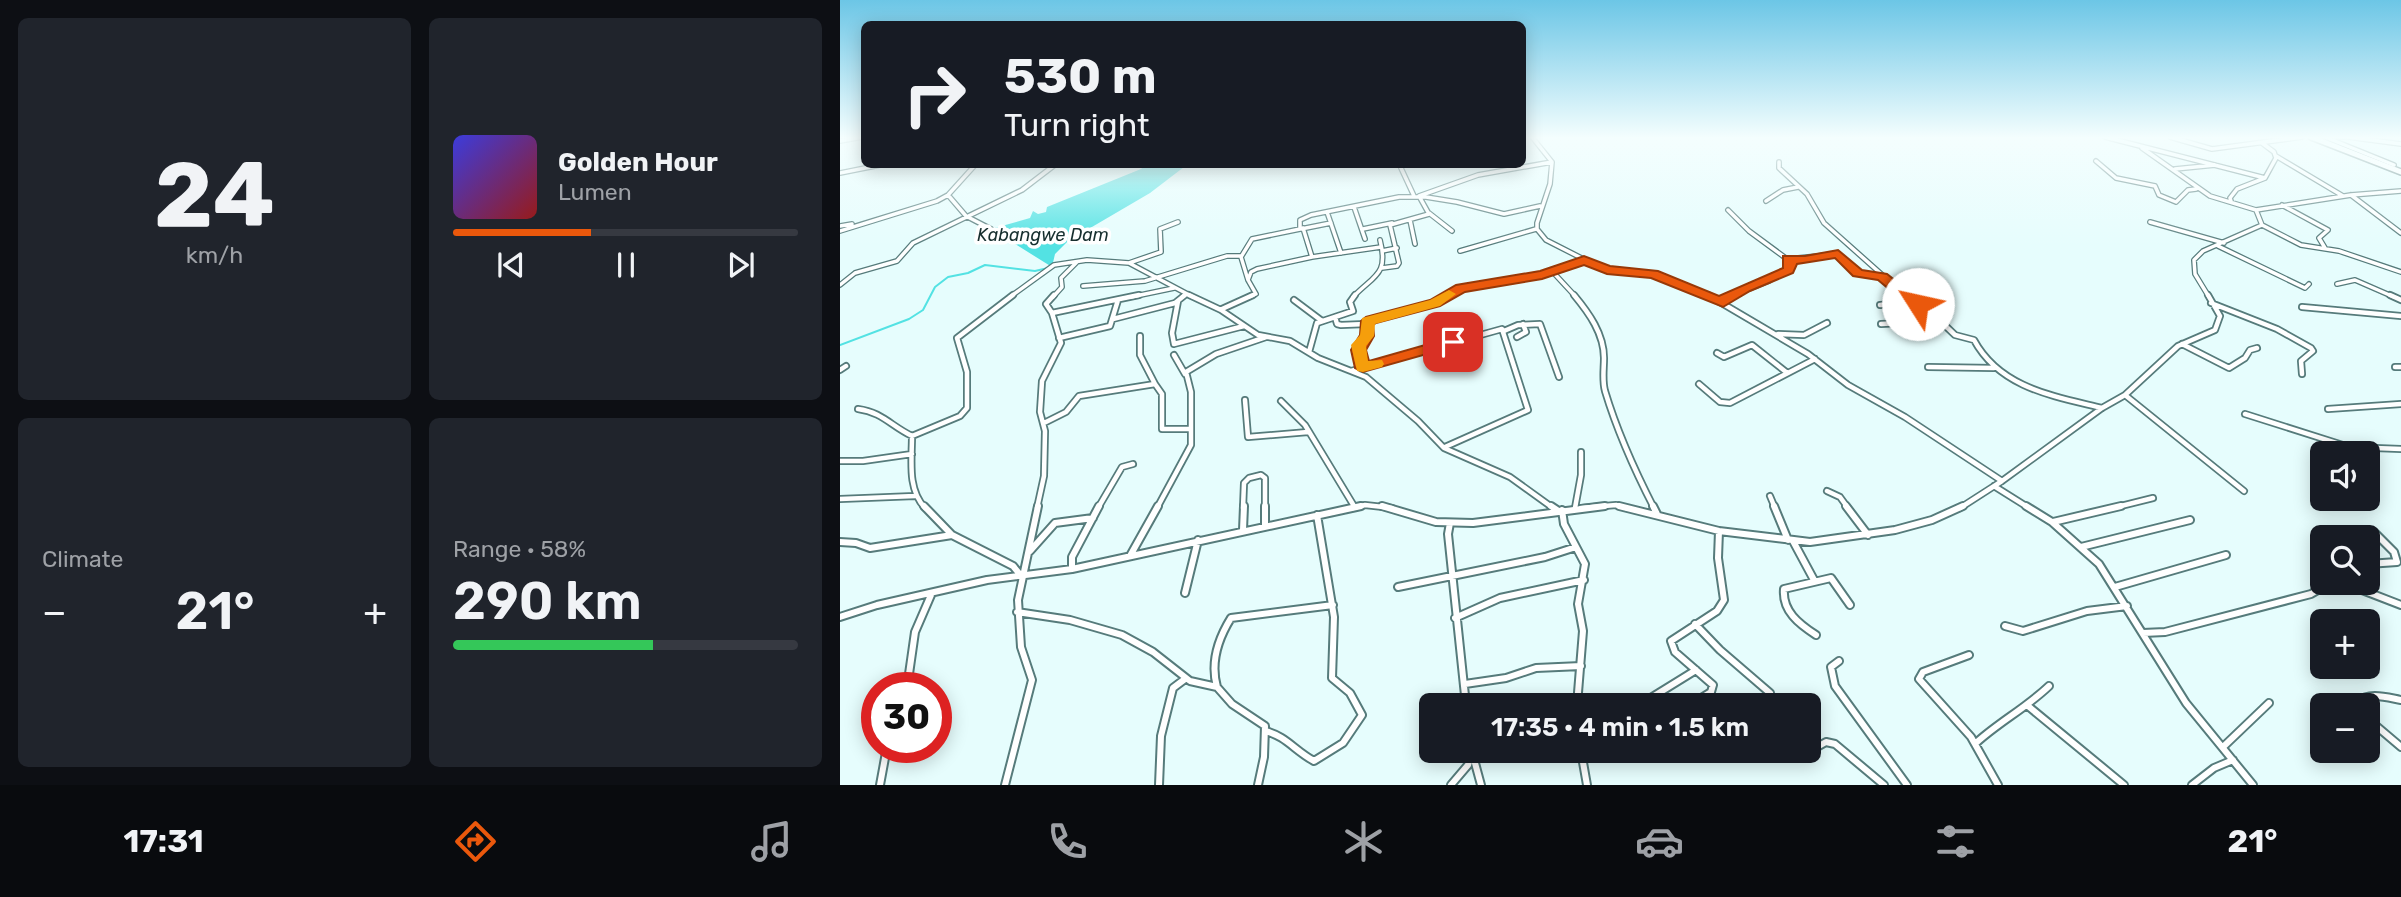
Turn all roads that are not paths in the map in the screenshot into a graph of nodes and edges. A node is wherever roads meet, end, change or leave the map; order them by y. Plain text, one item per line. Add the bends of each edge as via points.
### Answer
1 (967, 174) edge
2 (1045, 174) edge
3 (1404, 174) edge
4 (1486, 174) edge
5 (1551, 174) edge
6 (1785, 174) edge
7 (2111, 174) edge
8 (2178, 174) edge
9 (2253, 174) edge
10 (2267, 174) edge
11 (2305, 174) edge
12 (2265, 177) junction
13 (1799, 186) junction
14 (2200, 190) junction
15 (2401, 191) edge
16 (948, 195) junction
17 (2351, 195) junction
18 (1416, 196) junction
19 (2344, 196) junction
20 (1766, 201) dead end
21 (2232, 202) junction
22 (2281, 205) junction
23 (1540, 206) junction
24 (1354, 207) junction
25 (1728, 210) dead end
26 (2256, 210) junction
27 (1327, 212) junction
28 (1429, 213) junction
29 (966, 216) junction
30 (1410, 220) junction
31 (1178, 222) dead end
32 (2150, 222) dead end
33 (1331, 223) junction
34 (1392, 223) junction
35 (2262, 225) junction
36 (840, 228) edge
37 (991, 229) dead end
38 (1301, 229) junction
39 (1363, 229) junction
40 (1536, 229) junction
41 (1452, 231) dead end
42 (2401, 233) edge
43 (1365, 239) dead end
44 (1380, 240) dead end
45 (1415, 244) dead end
46 (2225, 244) junction
47 (2217, 246) junction
48 (1397, 248) junction
49 (1382, 249) junction
50 (2325, 249) junction
51 (1460, 251) dead end
52 (1341, 253) junction
53 (1241, 256) junction
54 (1312, 257) junction
55 (1787, 259) junction
56 (1584, 260) junction
57 (1077, 261) junction
58 (1129, 263) junction
59 (1382, 268) junction
60 (1551, 270) junction
61 (2401, 272) edge
62 (1882, 277) junction
63 (1154, 278) junction
64 (1248, 280) junction
65 (2309, 284) dead end
66 (2337, 284) dead end
67 (840, 285) edge
68 (1083, 286) dead end
69 (1174, 288) junction
70 (1186, 294) junction
71 (1118, 299) junction
72 (1294, 300) dead end
73 (2401, 300) edge
74 (1178, 301) junction
75 (1913, 302) junction
76 (2211, 302) junction
77 (1723, 303) junction
78 (1880, 304) dead end
79 (2302, 307) dead end
80 (1221, 310) junction
81 (1052, 313) junction
82 (1934, 315) junction
83 (2401, 316) edge
84 (1335, 317) junction
85 (1113, 319) junction
86 (1322, 321) junction
87 (1827, 323) dead end
88 (1366, 324) junction
89 (1522, 324) junction
90 (1881, 324) dead end
91 (1244, 326) junction
92 (1503, 331) junction
93 (1777, 334) junction
94 (1140, 337) dead end
95 (1266, 337) junction
96 (1517, 337) dead end
97 (1059, 338) junction
98 (2182, 344) junction
99 (2257, 348) dead end
100 (1309, 352) junction
101 (1717, 353) dead end
102 (1174, 355) dead end
103 (1815, 359) junction
104 (846, 366) dead end
105 (1928, 367) dead end
106 (1363, 368) junction
107 (1994, 368) junction
108 (840, 370) edge
109 (1351, 371) junction
110 (1786, 372) junction
111 (1185, 374) junction
112 (2302, 374) dead end
113 (1559, 377) dead end
114 (1699, 383) dead end
115 (1155, 384) junction
116 (2125, 395) junction
117 (1245, 400) dead end
118 (1281, 401) dead end
119 (2401, 404) edge
120 (2102, 408) junction
121 (858, 409) dead end
122 (2328, 409) dead end
123 (2245, 414) dead end
124 (1044, 423) junction
125 (1191, 429) junction
126 (1308, 432) junction
127 (912, 436) junction
128 (1444, 448) junction
129 (2401, 449) edge
130 (1581, 452) dead end
131 (912, 454) junction
132 (840, 461) edge
133 (1133, 464) dead end
134 (2002, 481) junction
135 (1994, 486) junction
136 (1827, 491) dead end
137 (2244, 491) dead end
138 (915, 496) junction
139 (1770, 496) dead end
140 (2153, 498) dead end
141 (840, 499) edge
142 (1354, 506) junction
143 (1575, 508) junction
144 (1560, 510) junction
145 (1657, 514) junction
146 (1317, 515) junction
147 (1094, 518) junction
148 (2190, 520) dead end
149 (2052, 522) junction
150 (1450, 523) junction
151 (1265, 527) junction
152 (1243, 530) junction
153 (1719, 531) junction
154 (952, 535) junction
155 (1868, 535) junction
156 (2380, 538) edge
157 (1198, 540) junction
158 (1790, 540) junction
159 (840, 542) edge
160 (1576, 547) junction
161 (2080, 547) junction
162 (1030, 552) junction
163 (2226, 555) dead end
164 (1130, 556) junction
165 (2399, 562) edge
166 (2380, 563) edge
167 (1072, 569) junction
168 (1452, 575) junction
169 (1022, 577) junction
170 (1584, 580) junction
171 (1814, 580) junction
172 (2115, 586) junction
173 (1398, 587) dead end
174 (1185, 593) dead end
175 (932, 594) junction
176 (2310, 594) edge
177 (2375, 595) edge
178 (1333, 605) junction
179 (1850, 605) dead end
180 (2401, 605) edge
181 (2127, 606) junction
182 (1017, 612) junction
183 (840, 617) edge
184 (1455, 618) junction
185 (1695, 625) junction
186 (2005, 626) dead end
187 (2143, 633) junction
188 (1816, 635) dead end
189 (1969, 654) dead end
190 (1839, 661) dead end
191 (1581, 666) junction
192 (1697, 670) junction
193 (909, 672) edge
194 (1185, 679) junction
195 (1465, 684) junction
196 (2049, 686) dead end
197 (1217, 687) junction
198 (1465, 693) edge
199 (1577, 693) edge
200 (1658, 693) edge
201 (1707, 693) edge
202 (1770, 693) dead end
203 (2380, 696) edge
204 (2401, 700) edge
205 (2269, 703) dead end
206 (2028, 706) junction
207 (2380, 729) edge
208 (1265, 731) junction
209 (1976, 743) junction
210 (1821, 744) edge
211 (2223, 747) junction
212 (2401, 747) edge
213 (2233, 760) junction
214 (884, 763) edge
215 (1469, 763) edge
216 (1475, 763) edge
217 (1583, 763) edge
218 (880, 785) edge
219 (1005, 785) edge
220 (1158, 785) edge
221 (1258, 785) edge
222 (1451, 785) edge
223 (1481, 785) edge
224 (1587, 785) edge
225 (1884, 785) edge
226 (1907, 785) edge
227 (1998, 785) edge
228 (2124, 785) edge
229 (2192, 785) edge
230 (2253, 785) edge

1 - 16 street
2 - 29 street via 1028,187
3 - 18 street
4 - 18 street
5 - 23 street
6 - 13 street
7 - 14 street via 2155,186 2158,195 2172,202 2190,189
8 - 14 street
9 - 12 street
10 - 12 street
11 - 19 street
12 - 21 street via 2236,189
13 - 20 street
13 - 62 street via 1824,223
14 - 21 street
15 - 17 street
16 - 29 street
16 - 36 street via 924,206
17 - 19 street
17 - 42 street
18 - 23 street via 1504,214
18 - 24 street
18 - 28 street
19 - 22 street
21 - 26 street
22 - 26 street
22 - 50 street via 2329,230 2319,238
23 - 40 street
24 - 27 street
24 - 39 street
25 - 55 street
26 - 35 street
27 - 33 street
27 - 38 street via 1301,219
28 - 30 street
28 - 41 street
29 - 37 street
29 - 67 street via 913,243 897,261 856,273
30 - 34 street
30 - 45 street
31 - 58 street via 1160,229 1161,252
32 - 46 street
33 - 38 street
33 - 52 street
34 - 39 street
34 - 48 street
35 - 46 street
35 - 50 street via 2291,241
38 - 53 street via 1253,238
38 - 54 street
39 - 43 street
40 - 51 street
40 - 56 street via 1546,240
44 - 49 street
46 - 47 street
47 - 65 street via 2278,273 2288,282 2305,288
47 - 76 street via 2197,255 2193,265
48 - 49 street
48 - 59 street via 1398,266
49 - 52 street
49 - 59 street
50 - 61 street
52 - 54 street
53 - 63 street
53 - 64 street
54 - 64 street via 1257,269
55 - 62 street via 1838,254 1857,273
55 - 77 street via 1789,271 1745,288
56 - 60 street
56 - 77 street via 1607,270 1653,274
57 - 58 street
57 - 81 street via 1061,278 1062,288 1046,302
57 - 127 street via 1055,264 957,338 964,350 969,381 967,408 960,416
58 - 63 street
59 - 84 street via 1352,298 1353,311
60 - 88 street via 1530,278 1461,288 1435,303
60 - 145 street via 1599,333 1605,391
62 - 75 street
63 - 68 street
63 - 69 street
64 - 80 street via 1256,294
66 - 73 street via 2355,280
69 - 70 street
69 - 71 street
70 - 74 street
70 - 80 street
71 - 81 street
71 - 85 street
72 - 86 street
74 - 85 street
74 - 91 street via 1174,344
75 - 78 street
75 - 82 street
76 - 98 street via 2220,316 2219,324
76 - 112 street via 2311,348 2301,361
77 - 93 street
79 - 83 street
80 - 91 street
81 - 97 street
82 - 90 street via 1920,322
82 - 107 street via 1955,335 1974,340
84 - 86 street
84 - 88 street via 1338,324
85 - 97 street via 1110,326
86 - 100 street via 1317,323
87 - 93 street via 1804,335
88 - 106 street via 1367,336 1359,345
89 - 92 street
89 - 96 street via 1526,332
89 - 113 street via 1543,328
91 - 95 street
92 - 106 street
92 - 128 street via 1528,410
93 - 103 street
94 - 115 street via 1140,355
95 - 100 street via 1290,341
95 - 111 street via 1209,357
97 - 124 street via 1058,351 1042,381
98 - 99 street via 2229,368
98 - 116 street
100 - 109 street
101 - 110 street via 1724,357 1752,345
102 - 111 street
103 - 110 street
103 - 134 street
104 - 108 street
105 - 107 street
106 - 109 street
107 - 120 street via 2024,386
109 - 128 street via 1374,383
110 - 114 street via 1730,404 1720,402
111 - 125 street via 1191,392
115 - 124 street via 1079,396 1066,412
115 - 125 street via 1162,394 1162,429
116 - 120 street
116 - 137 street
117 - 126 street via 1248,437
118 - 126 street
119 - 122 street
120 - 134 street
121 - 127 street via 875,411
123 - 129 street via 2349,447
124 - 162 street via 1044,476
125 - 164 street via 1191,445
126 - 142 street
127 - 131 street
128 - 144 street via 1510,477
130 - 143 street
131 - 132 street
131 - 138 street
133 - 147 street via 1122,467
134 - 135 street
135 - 149 street
135 - 155 street via 1933,520
136 - 155 street via 1840,497
138 - 141 street
138 - 154 street
139 - 158 street
140 - 149 street
142 - 146 street
142 - 150 street via 1387,506
143 - 144 street
143 - 145 street via 1616,505
144 - 150 street via 1486,523
144 - 160 street
145 - 153 street
146 - 151 street
146 - 178 street
147 - 162 street via 1055,523
147 - 167 street via 1072,557
148 - 161 street
149 - 161 street
150 - 168 street
151 - 152 street
151 - 152 street via 1265,478 1261,475 1244,483
152 - 157 street
153 - 158 street
153 - 185 street via 1724,600 1717,611
154 - 159 street via 870,548
154 - 169 street via 1013,566
155 - 158 street via 1820,542
156 - 165 street
157 - 164 street
157 - 174 street
158 - 171 street
160 - 168 street
160 - 170 street via 1585,564
161 - 172 street
162 - 169 street
163 - 172 street
164 - 167 street
165 - 166 street
167 - 169 street
168 - 173 street
168 - 184 street
169 - 175 street via 987,580
169 - 182 street
170 - 184 street via 1514,595
170 - 191 street via 1578,604 1583,631
171 - 179 street via 1831,578
171 - 188 street via 1782,591 1795,621
172 - 181 street
175 - 183 street
175 - 193 street via 915,632
176 - 187 street via 2165,632
177 - 180 street
178 - 197 street via 1231,618 1214,661
178 - 208 street via 1332,678 1350,693 1362,715 1357,728 1325,757 1314,761 1281,735
181 - 186 street via 2087,611 2023,631
181 - 187 street
182 - 194 street via 1121,635 1139,643
182 - 219 street via 1021,647 1032,680
184 - 195 street
185 - 192 street via 1671,641 1675,652
185 - 202 street
187 - 211 street via 2186,704
189 - 209 street via 1919,675
190 - 226 street via 1830,667 1835,686
191 - 195 street via 1536,668
191 - 199 street
192 - 200 street
192 - 201 street via 1711,681 1713,689
194 - 197 street via 1197,687
194 - 220 street via 1173,688 1161,736
195 - 198 street
196 - 206 street
197 - 208 street via 1232,704 1263,723
203 - 204 street
205 - 211 street
206 - 209 street
206 - 228 street
207 - 212 street
208 - 221 street
209 - 227 street
210 - 225 street via 1835,744
211 - 213 street
213 - 229 street
213 - 230 street
214 - 218 street
215 - 222 street
216 - 223 street
217 - 224 street

